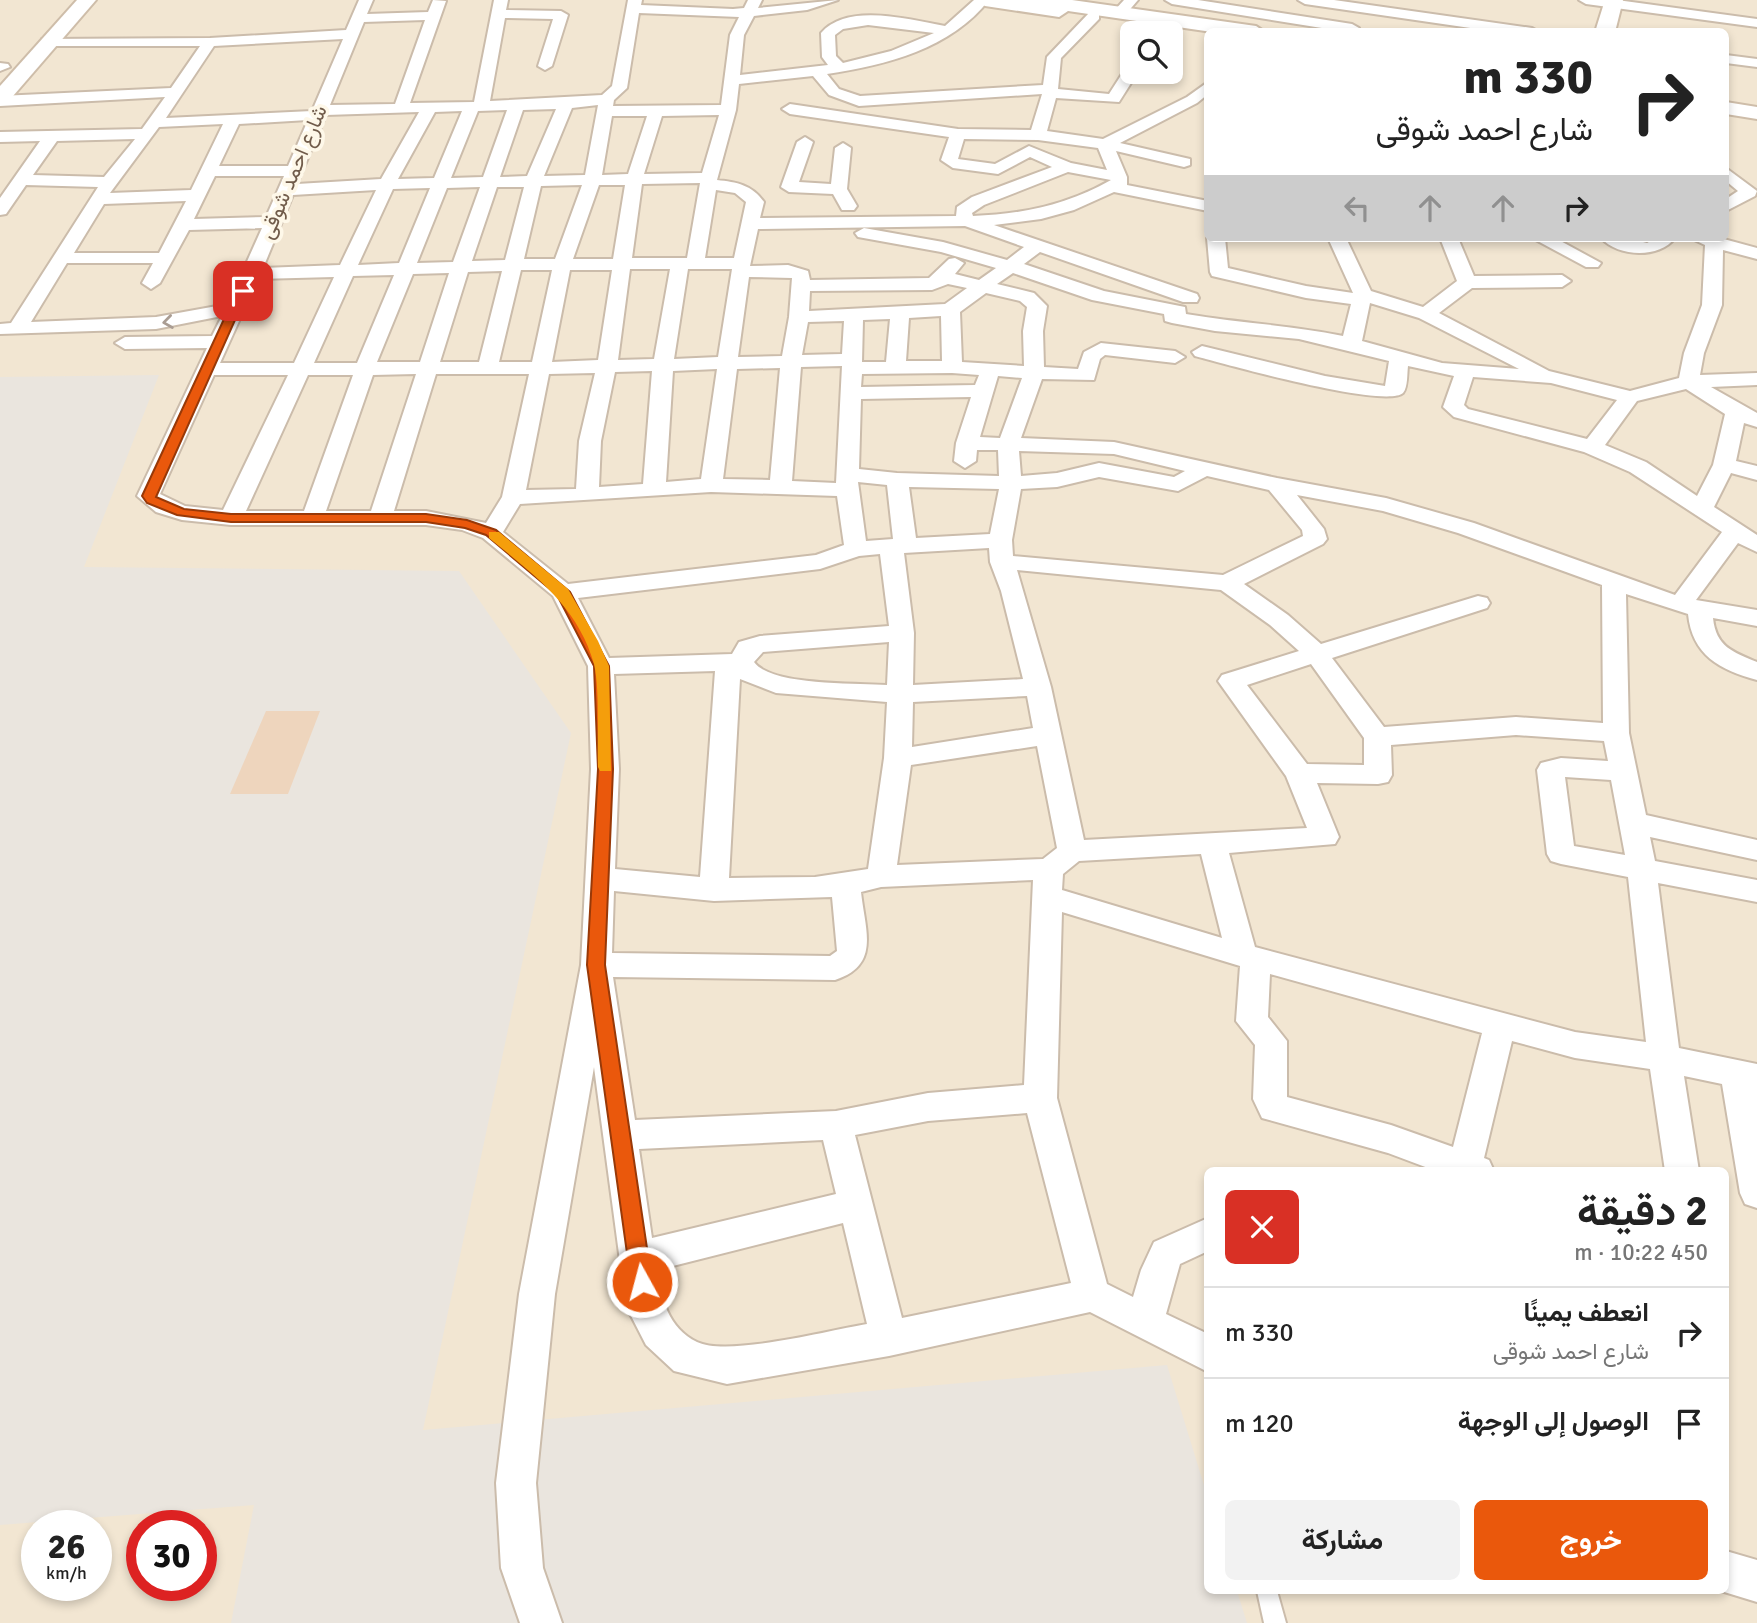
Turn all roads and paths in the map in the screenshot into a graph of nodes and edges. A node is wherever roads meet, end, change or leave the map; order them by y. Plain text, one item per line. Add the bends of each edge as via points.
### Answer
1 (61, 0) edge
2 (87, 0) edge
3 (366, 0) edge
4 (831, 0) edge
5 (984, 0) edge
6 (1032, 0) edge
7 (1038, 0) edge
8 (1160, 0) edge
9 (1172, 0) edge
10 (1305, 0) edge
11 (1586, 0) edge
12 (439, 1) edge
13 (1613, 2) edge
14 (1639, 4) edge
15 (634, 5) edge
16 (751, 6) edge
17 (1125, 6) edge
18 (500, 7) edge
19 (432, 16) junction
20 (1094, 16) junction
21 (1146, 16) junction
22 (1120, 21) edge
23 (1757, 23) edge
24 (357, 26) junction
25 (1228, 28) edge
26 (1352, 28) dead end
27 (1504, 28) edge
28 (1606, 28) edge
29 (1633, 28) edge
30 (948, 31) junction
31 (1183, 31) edge
32 (1204, 33) edge
33 (47, 42) junction
34 (210, 42) junction
35 (1729, 59) edge
36 (1757, 63) edge
37 (545, 66) dead end
38 (1, 68) edge
39 (839, 68) junction
40 (817, 71) junction
41 (732, 80) junction
42 (1123, 84) edge
43 (1050, 91) junction
44 (174, 92) junction
45 (0, 100) edge
46 (1729, 100) edge
47 (1200, 101) edge
48 (566, 104) junction
49 (1757, 104) edge
50 (517, 105) junction
51 (606, 105) junction
52 (476, 106) junction
53 (430, 107) junction
54 (401, 108) junction
55 (1729, 108) edge
56 (790, 109) dead end
57 (728, 110) junction
58 (656, 111) junction
59 (318, 112) junction
60 (1757, 113) edge
61 (233, 120) junction
62 (150, 128) junction
63 (958, 134) junction
64 (1038, 135) junction
65 (52, 136) junction
66 (0, 138) edge
67 (805, 142) dead end
68 (1105, 144) junction
69 (843, 148) dead end
70 (1067, 167) junction
71 (207, 171) junction
72 (293, 171) junction
73 (1729, 175) edge
74 (22, 180) junction
75 (592, 181) junction
76 (634, 181) junction
77 (709, 181) junction
78 (109, 182) junction
79 (1117, 182) junction
80 (533, 183) junction
81 (387, 184) junction
82 (438, 184) junction
83 (488, 184) junction
84 (777, 188) junction
85 (839, 189) junction
86 (1754, 189) edge
87 (285, 190) junction
88 (740, 190) junction
89 (196, 195) junction
90 (99, 199) junction
91 (1729, 204) edge
92 (1204, 205) edge
93 (0, 210) edge
94 (270, 222) junction
95 (847, 222) junction
96 (965, 222) junction
97 (748, 224) junction
98 (183, 225) junction
99 (1214, 242) edge
100 (1339, 242) edge
101 (1451, 242) edge
102 (1550, 242) edge
103 (1625, 242) edge
104 (1663, 242) edge
105 (1707, 242) edge
106 (1714, 242) edge
107 (1036, 247) junction
108 (963, 253) junction
109 (1757, 254) edge
110 (61, 258) junction
111 (165, 258) junction
112 (1592, 262) dead end
113 (687, 264) junction
114 (514, 265) junction
115 (562, 265) junction
116 (620, 265) junction
117 (1008, 265) junction
118 (740, 267) junction
119 (404, 268) junction
120 (460, 268) junction
121 (349, 269) junction
122 (251, 274) junction
123 (943, 277) junction
124 (1562, 281) dead end
125 (1467, 282) junction
126 (151, 283) dead end
127 (982, 285) junction
128 (802, 286) junction
129 (1195, 294) junction
130 (1362, 298) junction
131 (234, 308) junction
132 (950, 310) junction
133 (900, 311) junction
134 (854, 313) junction
135 (1426, 314) junction
136 (799, 317) junction
137 (9, 329) edge
138 (1163, 338) dead end
139 (218, 342) junction
140 (1351, 344) junction
141 (0, 345) edge
142 (1202, 352) dead end
143 (1175, 357) dead end
144 (1399, 359) junction
145 (791, 362) junction
146 (663, 363) junction
147 (727, 363) junction
148 (607, 364) junction
149 (852, 364) junction
150 (429, 367) junction
151 (896, 367) junction
152 (952, 367) junction
153 (365, 368) junction
154 (488, 368) junction
155 (540, 368) junction
156 (206, 369) junction
157 (303, 370) junction
158 (1465, 372) junction
159 (1034, 373) junction
160 (1551, 377) junction
161 (1757, 379) edge
162 (986, 380) junction
163 (1689, 382) junction
164 (852, 393) junction
165 (1630, 397) junction
166 (1736, 412) junction
167 (1757, 421) edge
168 (967, 443) junction
169 (1008, 444) junction
170 (1591, 447) junction
171 (1114, 448) junction
172 (1724, 465) junction
173 (1206, 467) junction
174 (1098, 470) junction
175 (1757, 473) edge
176 (897, 480) junction
177 (962, 481) junction
178 (847, 482) junction
179 (1011, 483) junction
180 (711, 485) junction
181 (1276, 485) junction
182 (780, 486) junction
183 (654, 488) junction
184 (587, 495) junction
185 (513, 497) junction
186 (1702, 508) junction
187 (381, 516) junction
188 (313, 517) junction
189 (231, 518) junction
190 (1734, 532) junction
191 (491, 533) junction
192 (1757, 545) edge
193 (898, 546) junction
194 (856, 549) junction
195 (1001, 551) junction
196 (1614, 581) junction
197 (1227, 583) junction
198 (563, 592) junction
199 (1478, 603) dead end
200 (1690, 607) junction
201 (1757, 618) edge
202 (902, 633) junction
203 (1315, 652) junction
204 (735, 663) junction
205 (601, 666) junction
206 (1757, 672) edge
207 (1038, 687) junction
208 (899, 694) junction
209 (1616, 733) junction
210 (1049, 735) junction
211 (1377, 737) junction
212 (898, 758) junction
213 (1622, 771) junction
214 (1299, 773) junction
215 (1634, 823) junction
216 (1213, 845) junction
217 (1757, 850) edge
218 (1642, 870) junction
219 (1056, 872) junction
220 (881, 876) junction
221 (599, 878) junction
222 (846, 885) junction
223 (714, 890) junction
224 (1757, 891) edge
225 (1249, 957) junction
226 (596, 965) junction
227 (1500, 1025) junction
228 (1664, 1058) junction
229 (1747, 1076) edge
230 (1040, 1098) junction
231 (835, 1125) junction
232 (621, 1135) junction
233 (1452, 1165) edge
234 (1681, 1167) edge
235 (1757, 1193) edge
236 (857, 1205) junction
237 (1204, 1236) edge
238 (639, 1258) junction
239 (1092, 1295) junction
240 (1145, 1322) junction
241 (889, 1339) junction
242 (1204, 1352) edge
243 (1729, 1573) edge
244 (1757, 1581) edge
245 (1268, 1594) edge
246 (541, 1623) edge
247 (1275, 1623) edge

1 - 38 main road
2 - 33 main road
3 - 24 street, شارع احمد شوقى
4 - 16 street via 810,6
5 - 20 main road
5 - 30 street
6 - 7 main road
7 - 17 main road
8 - 21 street
9 - 26 street
10 - 27 street
11 - 13 street
12 - 19 street
13 - 14 street
13 - 28 main road
14 - 23 street
14 - 29 main road
15 - 16 street
15 - 51 street via 619,89
16 - 41 street via 737,35
17 - 21 main road
18 - 37 street via 561,15
18 - 52 street
19 - 24 street
19 - 54 street
20 - 22 main road
20 - 43 street via 1054,57
21 - 25 main road
24 - 34 street
24 - 59 street, شارع احمد شوقى
30 - 39 street via 899,53
30 - 39 street via 904,24 844,24 828,33 829,57
31 - 32 main road
33 - 34 street
33 - 45 main road
34 - 44 street
35 - 36 street
39 - 40 street
40 - 41 street
40 - 43 street via 834,93 859,101
41 - 57 street
42 - 43 street via 1114,99
43 - 64 street
44 - 45 street
44 - 62 street
46 - 49 main road
47 - 68 street
48 - 50 street
48 - 51 street
48 - 80 street
50 - 52 street
50 - 83 street
51 - 58 street
51 - 75 street
52 - 53 street
52 - 82 street
53 - 54 street
53 - 81 street
54 - 59 street
55 - 60 main road
56 - 63 street
57 - 58 street
57 - 77 street
58 - 76 street
59 - 61 street
59 - 72 street, شارع احمد شوقى
61 - 62 street
61 - 71 street
62 - 65 street
62 - 78 street
63 - 64 street
63 - 70 street via 949,153 948,160 953,163 998,169 1029,151
64 - 68 street
65 - 66 street
65 - 74 street
67 - 84 street
68 - 79 street
68 - 79 street via 1190,160
69 - 85 street
70 - 79 street
70 - 96 street via 969,205 963,211
71 - 72 street
71 - 89 street
72 - 87 street, شارع احمد شوقى
73 - 86 street
74 - 78 street
74 - 93 street
75 - 76 street
75 - 80 street
75 - 115 street
76 - 77 street
76 - 116 street
77 - 88 street
77 - 113 street
78 - 90 street
79 - 92 street
79 - 96 street via 1054,212
80 - 83 street
80 - 114 street
81 - 82 street
81 - 87 street
81 - 121 street
82 - 83 street
82 - 119 street
83 - 120 street
84 - 85 street
84 - 88 street
85 - 95 street via 848,208
86 - 91 street
87 - 94 street, شارع احمد شوقى
88 - 97 street via 755,202
89 - 90 street
89 - 98 street
90 - 110 street
94 - 98 street
94 - 122 street, شارع احمد شوقى
95 - 96 street
95 - 97 street
95 - 108 street via 875,236
96 - 107 street
97 - 118 street
98 - 111 street
99 - 129 street
100 - 130 street
101 - 125 street
102 - 112 street
103 - 104 street via 1650,249
105 - 163 street via 1712,305 1694,353
106 - 109 street
107 - 117 street
107 - 129 street
108 - 117 street
108 - 123 street
110 - 111 street
110 - 137 street
111 - 126 street
113 - 116 street
113 - 118 street
113 - 146 street
114 - 115 street
114 - 120 street
114 - 154 street
115 - 116 street
115 - 155 street
116 - 148 street
117 - 127 street
117 - 129 street via 1099,296
118 - 128 street via 795,272 802,277
118 - 147 street
119 - 120 street
119 - 121 street
119 - 153 street
120 - 150 street
121 - 122 street
121 - 157 street
122 - 131 street, شارع احمد شوقى
123 - 127 street
123 - 128 street via 926,285
124 - 125 street
125 - 135 street
127 - 132 street
127 - 159 street via 1037,304
128 - 136 street
129 - 130 street via 1306,292
129 - 138 street
129 - 140 street via 1214,325 1279,330
130 - 135 street
130 - 140 street
131 -> 137 street via 156,323
131 - 139 street, شارع احمد شوقى
132 - 133 street
132 - 152 street
133 - 134 street
133 - 151 street
134 - 136 street
134 - 149 street
135 - 160 street
136 - 145 street
139 - 141 street
139 - 156 street, شارع احمد شوقى
140 - 144 street
142 - 144 street via 1387,392 1395,389
143 - 159 street via 1106,349 1091,356 1087,376
144 - 158 street
145 - 147 street
145 - 149 street
145 - 182 street
146 - 147 street
146 - 148 street
146 - 183 street
147 - 180 street
148 - 155 street
148 - 184 street via 590,441
149 - 151 street
149 - 164 street
150 - 153 street
150 - 154 street
150 - 187 street
151 - 152 street
152 - 162 street
153 - 157 street
153 - 188 street
154 - 155 street
155 - 185 street
156 - 157 street
156 - 189 street, شارع احمد شوقى via 148,496 182,513
157 - 189 street
158 - 160 street
158 - 170 street via 1454,400 1461,413
159 - 162 street
159 - 169 street
160 - 165 street
161 - 163 street
162 - 164 street
162 - 168 street
163 - 165 street
163 - 166 street
164 - 178 street
165 - 170 street
166 - 167 street
166 - 172 street
168 - 169 street
168 - 177 street
169 - 171 street
169 - 179 street
170 - 186 street via 1637,467
171 - 173 street
171 - 174 street
172 - 175 street
172 - 186 street
173 - 174 street via 1178,484
173 - 181 street
174 - 179 street via 1057,480
176 - 177 street
176 - 178 street
176 - 193 street
177 - 179 street
178 - 182 street
178 - 194 street
179 - 195 street
180 - 182 street
180 - 183 street
181 - 196 street via 1424,515
181 - 197 street via 1313,529 1315,539
183 - 184 street
184 - 185 street
185 - 191 street
186 - 190 street
187 - 188 street
187 - 191 street via 446,520
188 - 189 street
190 - 192 street
190 - 200 street
191 - 198 street
193 - 194 street
193 - 195 street
193 - 202 street
194 - 198 street via 820,562
195 - 197 street
195 - 207 street
196 - 200 street
196 - 209 street
197 - 203 street
198 - 205 street
199 - 203 street
200 - 201 street
200 - 206 street via 1708,646
202 - 204 street via 760,644 748,648
202 - 208 street
203 - 211 street
203 - 214 street via 1231,681
204 - 205 street
204 - 208 street via 776,685
204 - 223 street
205 - 221 street via 605,769
207 - 208 street
207 - 210 street
208 - 212 street
209 - 211 street via 1516,726
209 - 213 street
210 - 212 street
210 - 219 street
211 - 214 street via 1378,775
212 - 220 street
213 - 215 street
213 - 218 street via 1562,766 1552,770 1561,854
214 - 216 street via 1325,837
215 - 217 street
215 - 218 street
216 - 219 street
216 - 225 street
218 - 224 street
218 - 228 street
219 - 220 street
219 - 225 street
219 - 230 street
220 - 222 street
221 - 223 street
221 - 226 street
222 - 223 street
222 - 226 street via 852,952 835,968
225 - 227 street
225 - 233 street via 1252,1021 1270,1041 1274,1108
226 - 232 street
226 - 246 street via 537,1294 516,1483 522,1568
227 - 228 street via 1575,1045
227 - 233 street
228 - 229 street
228 - 234 street
229 - 235 street
230 - 231 street via 928,1107
230 - 239 street
231 - 232 street
231 - 236 street
232 - 238 street
236 - 238 street
236 - 241 street
237 - 240 street via 1167,1253
238 - 241 street via 644,1306 659,1333 687,1358 727,1366
239 - 240 street
239 - 241 street
240 - 242 street
243 - 244 street
245 - 247 lane

